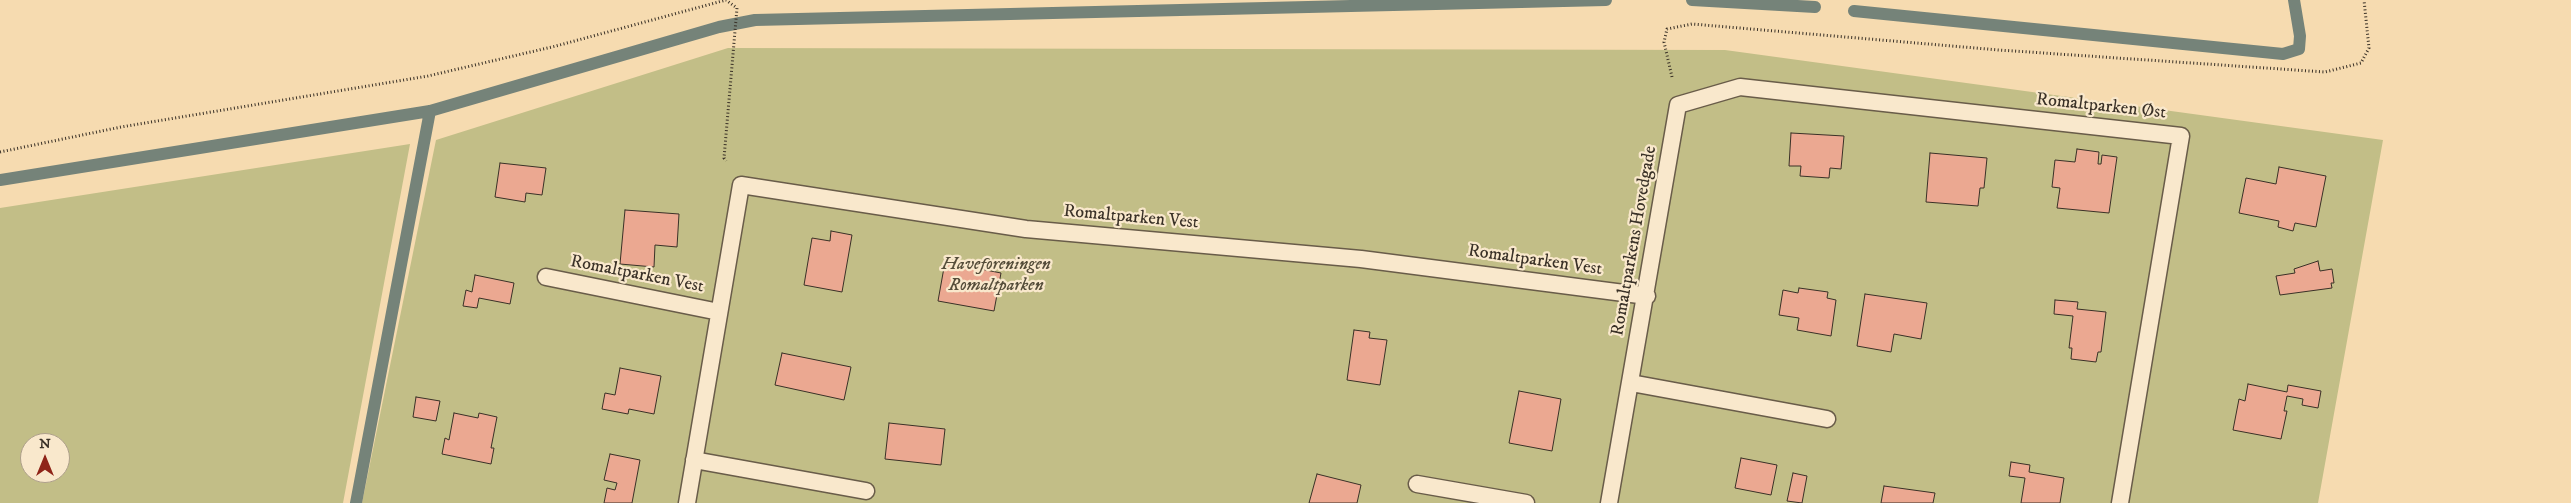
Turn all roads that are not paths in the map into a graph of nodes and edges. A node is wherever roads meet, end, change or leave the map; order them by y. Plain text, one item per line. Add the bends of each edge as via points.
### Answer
1 (1678, 105) joint
2 (546, 276) dead end
3 (1647, 296) junction
4 (719, 312) junction
5 (1631, 383) junction
6 (1827, 419) dead end
7 (694, 460) junction
8 (1417, 484) dead end
9 (866, 491) dead end
10 (687, 503) edge
11 (1526, 503) edge
12 (1609, 503) edge
13 (2120, 503) edge

1 - 3 lane, Romaltparkens Hovedgade
1 - 13 lane, Romaltparken Øst via 1740,87 2181,136
2 - 4 lane, Romaltparken Vest
3 - 4 lane, Romaltparken Vest via 1361,259 1026,229 741,185
3 - 5 lane, Romaltparkens Hovedgade
4 - 7 lane, Romaltparken Vest
5 - 6 lane
5 - 12 lane, Romaltparkens Hovedgade
7 - 9 lane
7 - 10 lane, Romaltparken Vest
8 - 11 lane

